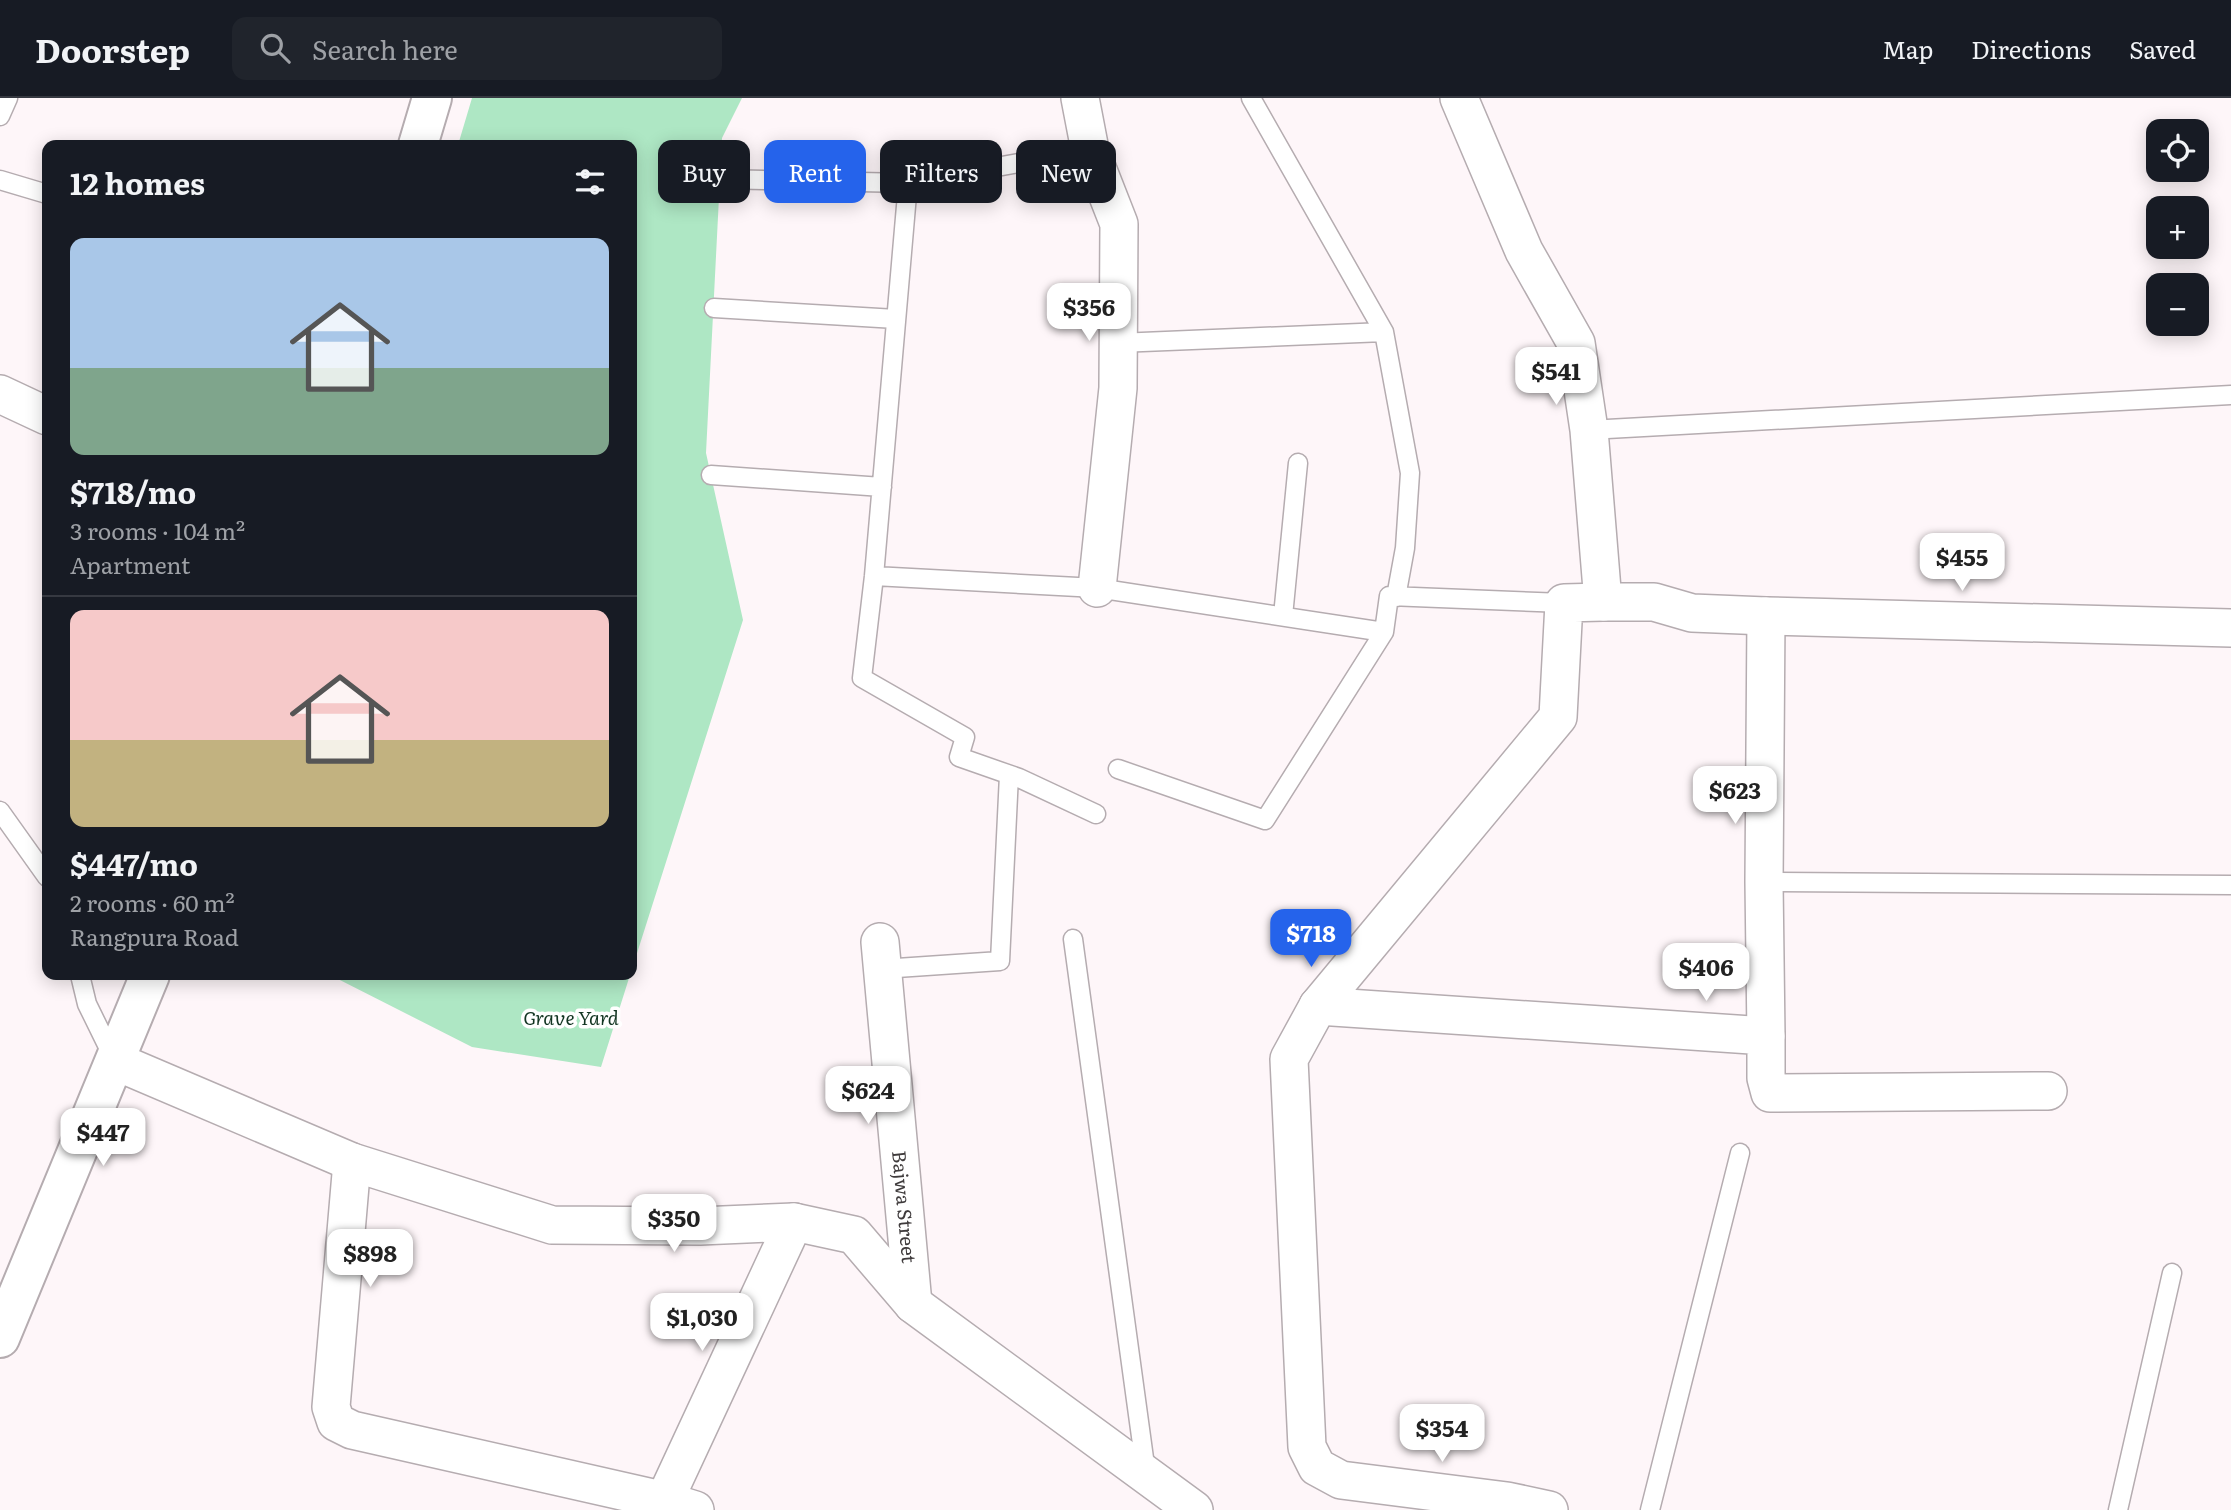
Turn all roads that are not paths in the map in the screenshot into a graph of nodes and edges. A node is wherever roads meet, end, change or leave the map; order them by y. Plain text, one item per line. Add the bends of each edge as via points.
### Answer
1 (8, 98) edge
2 (432, 98) edge
3 (1080, 98) edge
4 (1251, 98) edge
5 (1459, 98) edge
6 (0, 116) edge
7 (419, 140) edge
8 (1088, 140) edge
9 (0, 180) edge
10 (750, 180) edge
11 (880, 182) edge
12 (42, 193) edge
13 (906, 203) edge
14 (1111, 203) edge
15 (714, 308) dead end
16 (896, 319) junction
17 (1384, 332) junction
18 (1118, 343) junction
19 (0, 394) edge
20 (2231, 396) edge
21 (42, 414) edge
22 (1589, 430) junction
23 (1298, 463) dead end
24 (711, 475) dead end
25 (882, 487) junction
26 (874, 576) junction
27 (1097, 588) junction
28 (1396, 597) junction
29 (1602, 602) junction
30 (1564, 603) junction
31 (1283, 617) junction
32 (1766, 617) junction
33 (2231, 628) edge
34 (1384, 632) junction
35 (1118, 769) dead end
36 (1009, 775) junction
37 (0, 811) edge
38 (1096, 814) dead end
39 (42, 870) edge
40 (1764, 882) junction
41 (2231, 885) edge
42 (1073, 939) dead end
43 (881, 956) joint
44 (81, 980) edge
45 (148, 980) edge
46 (1318, 1006) junction
47 (1766, 1036) junction
48 (115, 1060) junction
49 (2048, 1091) dead end
50 (1740, 1153) dead end
51 (352, 1161) junction
52 (794, 1222) junction
53 (2172, 1273) dead end
54 (913, 1304) junction
55 (0, 1338) edge
56 (1146, 1475) junction
57 (1504, 1506) edge
58 (674, 1507) edge
59 (1194, 1510) edge
60 (1549, 1510) edge
61 (1650, 1510) edge
62 (2118, 1510) edge

1 - 6 lane
2 - 7 street
3 - 8 street
4 - 17 lane
5 - 22 street via 1524,251 1576,343
9 - 12 lane
10 - 11 lane
13 - 16 lane
14 - 18 street via 1119,223
15 - 16 lane
16 - 25 lane
17 - 18 lane
17 - 28 lane via 1410,473
18 - 27 street via 1118,388
19 - 21 street
20 - 22 lane
22 - 29 street
23 - 31 lane
24 - 25 lane
25 - 26 lane
26 - 27 lane
26 - 36 lane via 862,678 965,737 959,757
27 - 31 lane
28 - 30 lane
28 - 34 lane via 1389,596
29 - 30 street
29 - 32 street via 1654,602 1692,613
30 - 46 street via 1558,716
31 - 34 lane
32 - 33 street
32 - 40 street
34 - 35 lane via 1265,820
36 - 38 lane
36 - 43 lane via 1000,961
37 - 39 lane
40 - 41 lane
40 - 47 street
42 - 56 lane
43 - 54 street, Bajwa Street
44 - 48 lane via 87,1004
45 - 48 street
46 - 47 street
46 - 57 street via 1289,1059 1307,1447 1317,1467 1341,1480
47 - 49 street via 1770,1093
48 - 51 street
48 - 55 street
50 - 61 lane
51 - 52 street via 552,1225
51 - 58 street via 331,1407 336,1422 352,1430
52 - 54 street via 854,1235
52 - 58 street
53 - 62 lane
54 - 56 street
56 - 59 street
57 - 60 street

